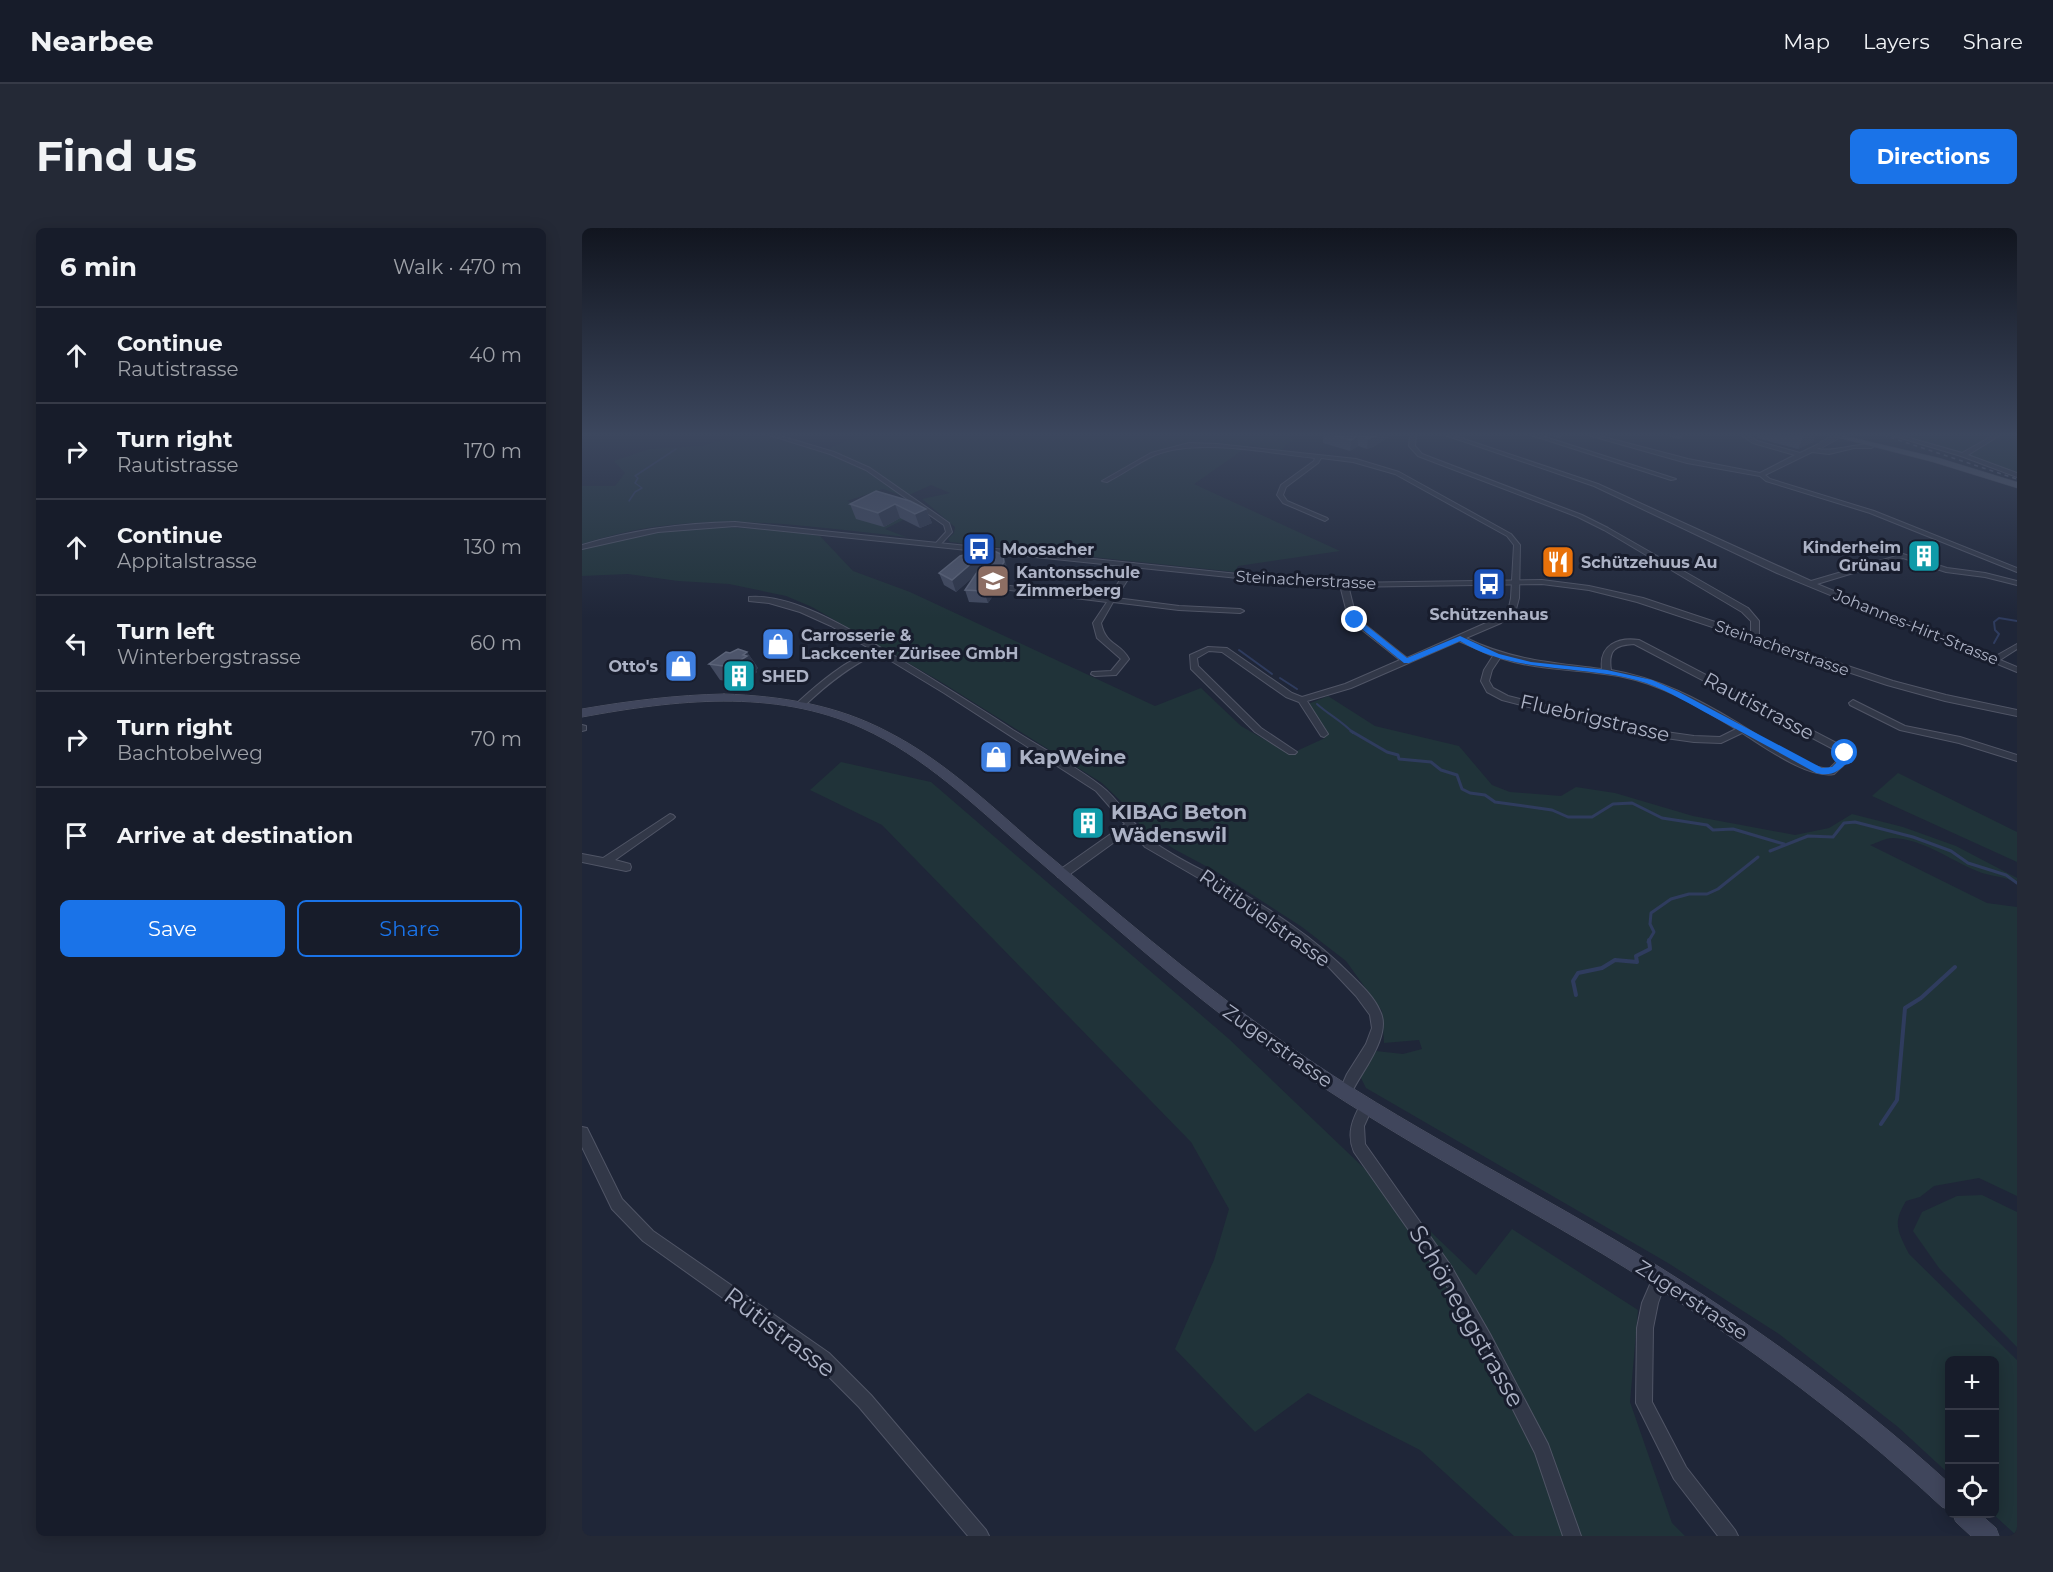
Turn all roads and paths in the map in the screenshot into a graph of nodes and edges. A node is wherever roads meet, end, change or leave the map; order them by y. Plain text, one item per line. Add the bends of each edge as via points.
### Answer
1 (907, 496) edge
2 (1281, 496) edge
3 (1439, 496) edge
4 (1533, 496) edge
5 (1620, 496) edge
6 (1820, 496) edge
7 (1324, 519) dead end
8 (938, 544) junction
9 (582, 547) edge
10 (1133, 565) junction
11 (2017, 570) edge
12 (2017, 583) edge
13 (1515, 584) junction
14 (1810, 584) junction
15 (1344, 585) junction
16 (1010, 588) dead end
17 (752, 599) dead end
18 (1111, 600) junction
19 (1240, 610) dead end
20 (1460, 638) junction
21 (1755, 639) junction
22 (2017, 646) edge
23 (878, 650) junction
24 (1497, 656) junction
25 (1995, 660) junction
26 (1406, 661) junction
27 (2017, 670) edge
28 (1607, 672) junction
29 (1095, 674) dead end
30 (1302, 700) junction
31 (1853, 703) dead end
32 (800, 705) junction
33 (582, 713) edge
34 (2017, 713) edge
35 (1741, 730) junction
36 (1324, 734) dead end
37 (1292, 752) dead end
38 (2017, 758) edge
39 (670, 818) dead end
40 (1130, 826) junction
41 (582, 858) edge
42 (606, 862) junction
43 (626, 867) dead end
44 (1062, 874) junction
45 (1345, 1092) junction
46 (1367, 1106) junction
47 (582, 1133) edge
48 (1660, 1278) junction
49 (1945, 1494) edge
50 (1968, 1518) edge
51 (980, 1536) edge
52 (1572, 1536) edge
53 (1729, 1536) edge
54 (1988, 1536) edge

1 - 8 street via 947,524 949,532
2 - 7 street
3 - 13 street via 1509,535 1517,545
4 - 21 street via 1586,519 1744,610 1755,621
5 - 14 street, Johannes-Hirt-Strasse
6 - 11 street via 1872,512
8 - 9 street, Steinacherstrasse via 735,524 662,529
8 - 10 street, Steinacherstrasse
10 - 15 street, Steinacherstrasse
10 - 18 street
12 - 14 street via 1946,570 1903,556
13 - 15 street, Steinacherstrasse
13 - 20 street via 1511,613
13 - 21 street, Steinacherstrasse via 1553,583 1616,593
14 - 25 street, Johannes-Hirt-Strasse
15 - 26 street via 1355,620
16 - 18 street
17 - 23 street, Rütibüelstrasse via 818,616
18 - 19 street
18 - 29 street via 1097,623 1098,629 1105,642 1125,659 1113,673
20 - 24 street
20 - 26 street
21 - 34 street, Steinacherstrasse via 1901,686
22 - 25 street
23 - 32 street via 861,658
23 - 40 street, Rütibüelstrasse via 1099,789
24 - 28 street via 1531,664
24 - 35 street, Fluebrigstrasse via 1484,684 1492,693 1505,698 1630,730 1694,739 1721,740
25 - 27 street, Johannes-Hirt-Strasse
26 - 30 street via 1348,686
28 - 35 street, Rautistrasse via 1663,687
28 - 35 street, Rautistrasse via 1605,657 1609,650 1624,642 1636,642 1841,749 1845,759 1831,772 1820,771
30 - 36 street
30 - 37 street via 1224,650 1204,650 1192,660 1194,667 1258,730
31 - 38 street via 1903,728 1950,737
32 - 33 main road, Zugerstrasse via 698,698
32 - 44 main road, Zugerstrasse via 862,723 920,756
39 - 42 street
40 - 44 street
40 - 45 street, Rütibüelstrasse via 1149,843 1249,902 1316,950 1343,973 1369,1004 1378,1028
41 - 42 street
42 - 43 street
44 - 45 main road, Zugerstrasse via 1181,975 1300,1064
45 - 46 main road, Zugerstrasse
46 - 48 main road, Zugerstrasse
46 - 52 street, Schöneggstrasse via 1355,1132 1359,1148 1446,1271 1485,1339 1542,1450
47 - 51 street, Rütistrasse via 617,1204 648,1236 823,1359 865,1401
48 - 49 main road, Zugerstrasse via 1837,1400
48 - 53 street via 1644,1328 1644,1403 1680,1473
50 - 54 main road

